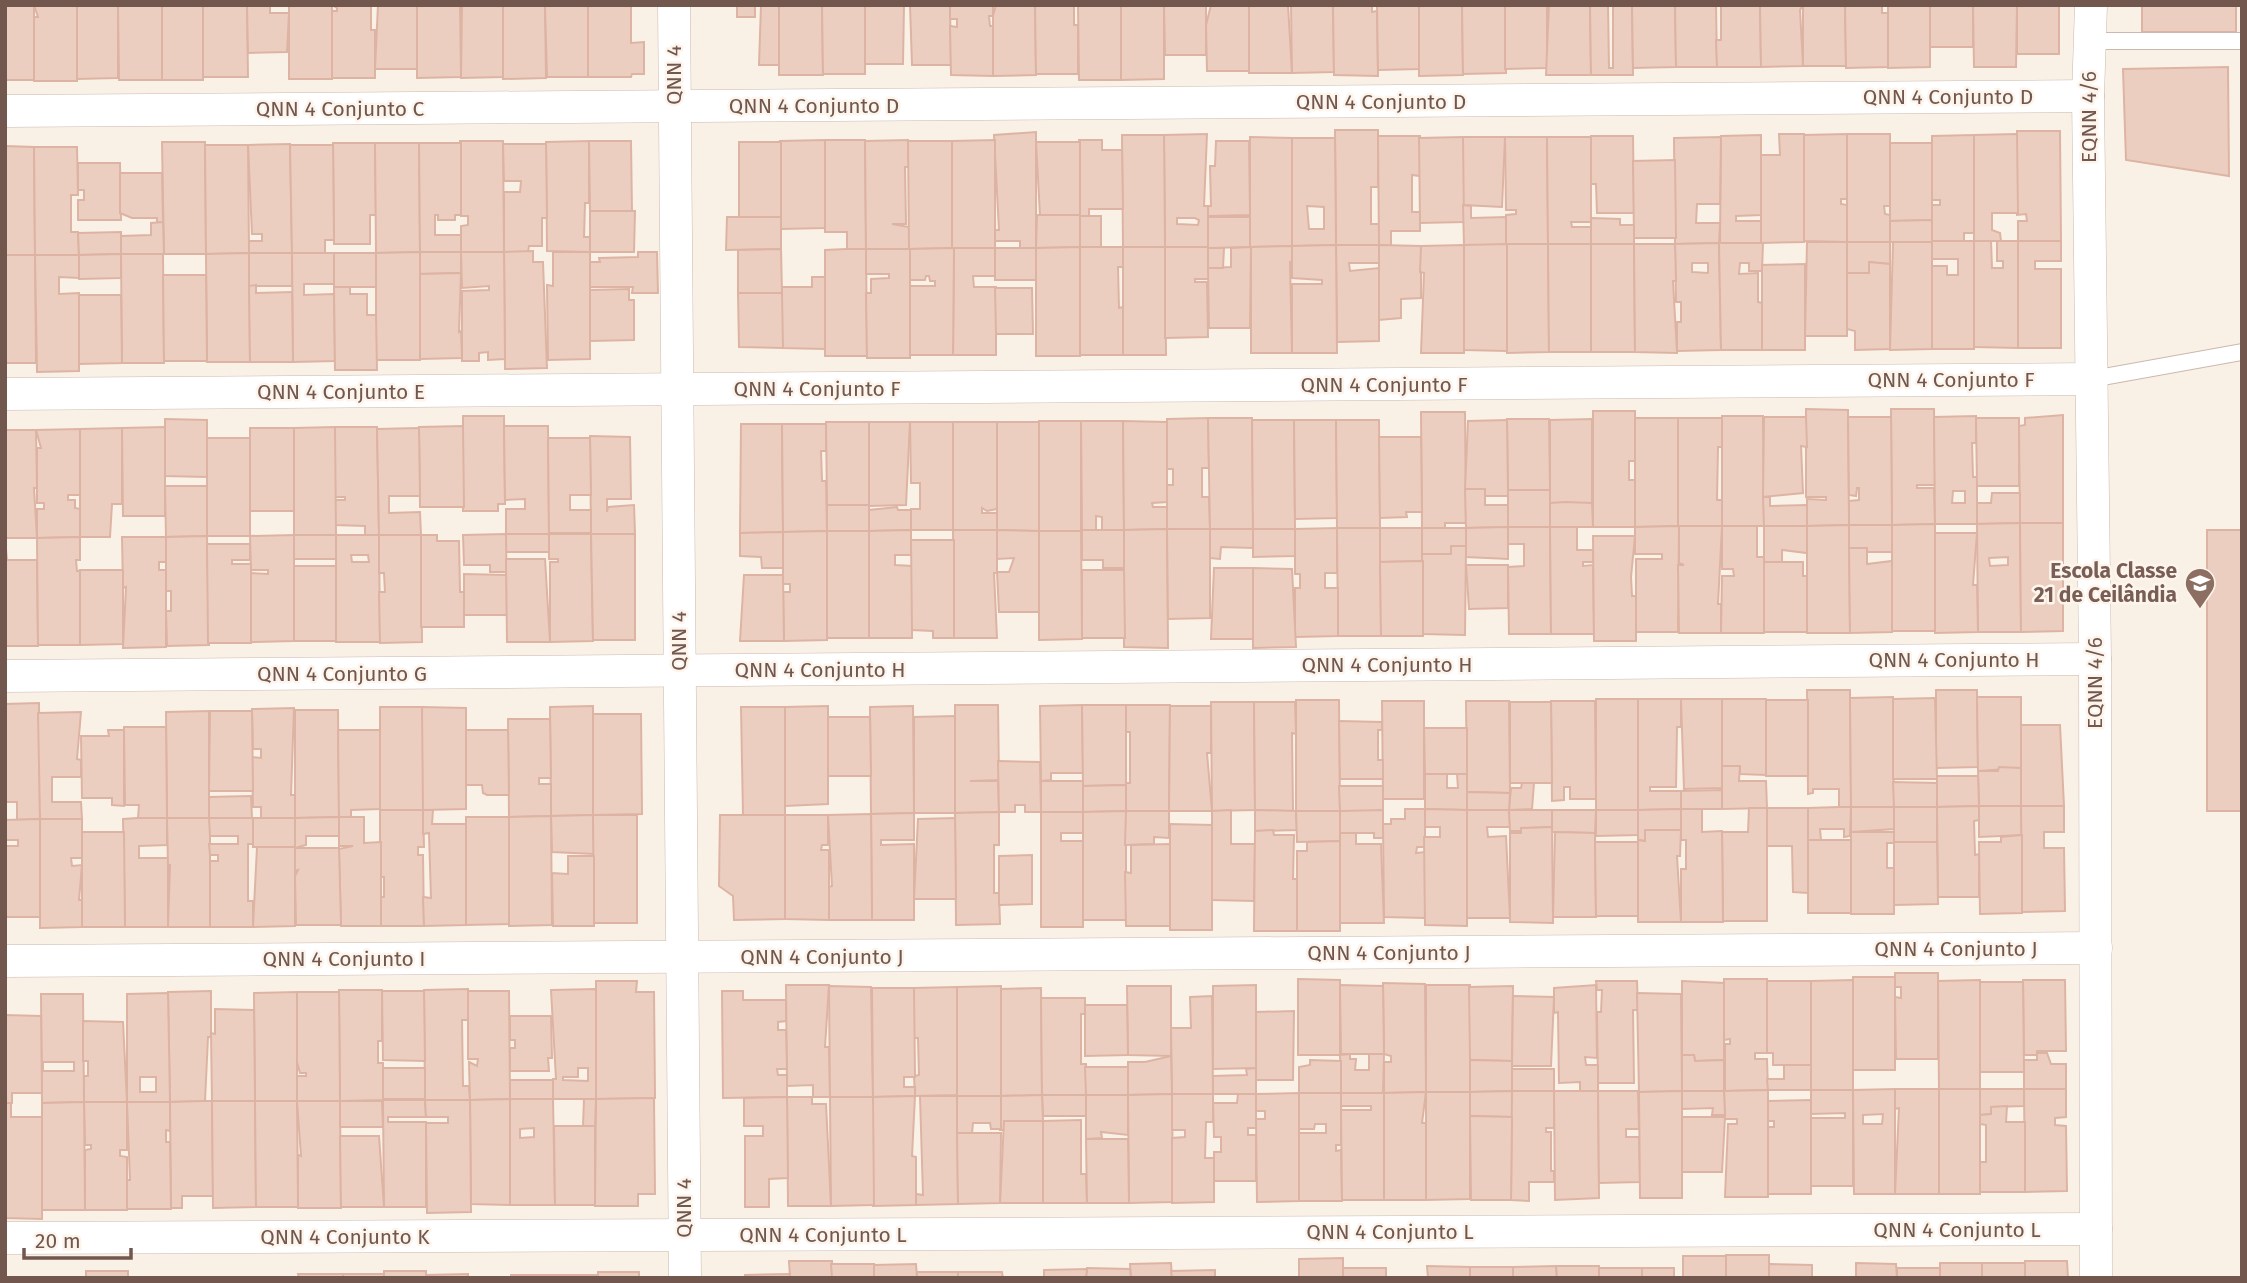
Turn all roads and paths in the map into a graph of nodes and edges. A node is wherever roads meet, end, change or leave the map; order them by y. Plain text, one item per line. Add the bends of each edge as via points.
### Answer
1 (674, 5) edge
2 (2091, 5) edge
3 (2090, 41) junction
4 (2242, 41) edge
5 (2088, 96) junction
6 (674, 108) junction
7 (5, 111) edge
8 (2242, 352) edge
9 (2092, 379) junction
10 (677, 390) junction
11 (5, 394) edge
12 (2095, 659) junction
13 (680, 671) junction
14 (5, 676) edge
15 (2096, 948) junction
16 (682, 958) junction
17 (5, 961) edge
18 (2096, 1229) junction
19 (684, 1236) junction
20 (5, 1238) edge
21 (685, 1278) edge
22 (2096, 1278) edge

1 - 6 street, QNN 4
2 - 3 street, EQNN 4/6
3 - 4 lane
3 - 5 street, EQNN 4/6
5 - 6 street, QNN 4 Conjunto D
5 - 9 street, EQNN 4/6
6 - 7 street, QNN 4 Conjunto C
6 - 10 street, QNN 4
8 - 9 lane
9 - 10 street, QNN 4 Conjunto F
9 - 12 street, EQNN 4/6
10 - 11 street, QNN 4 Conjunto E
10 - 13 street, QNN 4
12 - 13 street, QNN 4 Conjunto H
12 - 15 street, EQNN 4/6
13 - 14 street, QNN 4 Conjunto G
13 - 16 street, QNN 4
15 - 16 street, QNN 4 Conjunto J
15 - 18 street, EQNN 4/6
16 - 17 street, QNN 4 Conjunto I
16 - 19 street, QNN 4
18 - 19 street, QNN 4 Conjunto L
18 - 22 street, EQNN 4/6
19 - 20 street, QNN 4 Conjunto K
19 - 21 street, QNN 4

